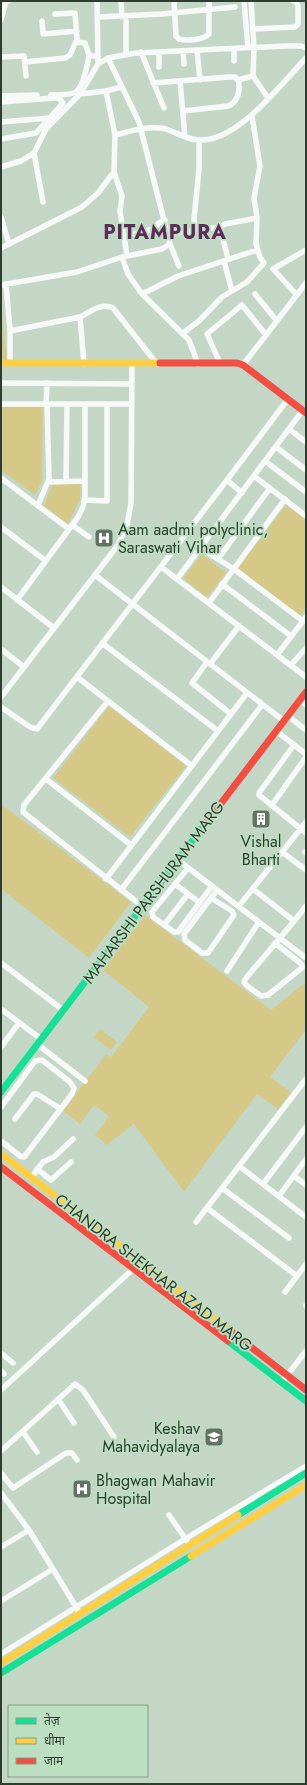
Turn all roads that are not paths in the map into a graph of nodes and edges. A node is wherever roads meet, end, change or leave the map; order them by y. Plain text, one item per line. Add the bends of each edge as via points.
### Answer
1 (8, 1) edge
2 (97, 1) edge
3 (121, 1) edge
4 (174, 1) edge
5 (209, 1) edge
6 (293, 1) edge
7 (251, 3) edge
8 (244, 4) edge
9 (235, 7) dead end
10 (209, 9) junction
11 (175, 13) junction
12 (55, 14) dead end
13 (98, 17) junction
14 (124, 19) junction
15 (1, 20) edge
16 (42, 21) dead end
17 (253, 29) junction
18 (76, 31) junction
19 (76, 42) junction
20 (234, 48) junction
21 (248, 48) junction
22 (254, 48) junction
23 (306, 48) edge
24 (197, 50) junction
25 (183, 51) junction
26 (141, 52) junction
27 (158, 52) junction
28 (126, 54) junction
29 (90, 55) junction
30 (1, 57) edge
31 (98, 57) junction
32 (108, 58) junction
33 (306, 58) edge
34 (25, 62) junction
35 (234, 62) dead end
36 (98, 64) junction
37 (184, 64) dead end
38 (159, 67) dead end
39 (26, 76) dead end
40 (252, 76) junction
41 (200, 80) junction
42 (238, 80) junction
43 (180, 81) junction
44 (153, 83) junction
45 (121, 87) junction
46 (106, 91) junction
47 (80, 94) junction
48 (1, 96) edge
49 (268, 98) junction
50 (1, 102) edge
51 (164, 108) dead end
52 (183, 111) junction
53 (252, 116) junction
54 (1, 122) edge
55 (49, 122) junction
56 (140, 128) junction
57 (115, 136) junction
58 (185, 137) junction
59 (1, 139) edge
60 (199, 140) junction
61 (34, 153) junction
62 (1, 167) edge
63 (114, 172) junction
64 (43, 202) dead end
65 (1, 217) edge
66 (257, 218) junction
67 (165, 220) junction
68 (220, 227) junction
69 (195, 230) junction
70 (168, 234) junction
71 (131, 235) dead end
72 (9, 244) junction
73 (170, 244) junction
74 (1, 248) edge
75 (257, 250) junction
76 (306, 250) edge
77 (125, 257) junction
78 (226, 260) junction
79 (179, 266) dead end
80 (306, 283) edge
81 (4, 285) edge
82 (232, 291) junction
83 (142, 294) junction
84 (255, 294) dead end
85 (297, 295) junction
86 (80, 317) junction
87 (277, 321) junction
88 (10, 331) junction
89 (183, 334) junction
90 (266, 335) junction
91 (1, 363) edge
92 (10, 363) junction
93 (220, 363) junction
94 (84, 364) junction
95 (132, 364) junction
96 (158, 364) junction
97 (198, 364) junction
98 (243, 364) junction
99 (1, 383) edge
100 (47, 383) junction
101 (132, 384) junction
102 (288, 398) junction
103 (1, 404) edge
104 (132, 404) junction
105 (47, 405) junction
106 (67, 405) junction
107 (85, 405) junction
108 (107, 405) junction
109 (304, 411) edge
110 (289, 429) junction
111 (306, 442) edge
112 (276, 447) junction
113 (265, 461) junction
114 (306, 470) edge
115 (254, 476) junction
116 (1, 478) edge
117 (227, 480) junction
118 (66, 481) junction
119 (85, 481) junction
120 (48, 482) junction
121 (270, 488) junction
122 (242, 492) junction
123 (306, 492) edge
124 (285, 499) junction
125 (84, 500) junction
126 (38, 505) junction
127 (306, 516) edge
128 (1, 527) edge
129 (71, 527) junction
130 (89, 537) dead end
131 (200, 548) junction
132 (218, 559) junction
133 (46, 561) junction
134 (161, 567) junction
135 (234, 569) junction
136 (95, 575) junction
137 (177, 579) junction
138 (222, 584) junction
139 (1, 587) edge
140 (17, 600) junction
141 (209, 603) junction
142 (132, 604) junction
143 (304, 619) edge
144 (239, 626) junction
145 (54, 628) junction
146 (291, 636) junction
147 (102, 643) junction
148 (306, 648) edge
149 (1, 649) edge
150 (276, 655) junction
151 (209, 663) junction
152 (291, 665) junction
153 (24, 667) junction
154 (77, 677) junction
155 (306, 677) edge
156 (306, 692) edge
157 (247, 693) junction
158 (1, 697) edge
159 (300, 700) junction
160 (108, 701) junction
161 (262, 705) junction
162 (306, 705) edge
163 (1, 707) edge
164 (231, 714) junction
165 (286, 718) junction
166 (306, 730) edge
167 (218, 731) junction
168 (276, 731) junction
169 (294, 745) junction
170 (306, 754) edge
171 (306, 757) edge
172 (192, 766) junction
173 (46, 780) junction
174 (272, 805) junction
175 (306, 822) edge
176 (301, 828) junction
177 (306, 833) edge
178 (132, 846) junction
179 (282, 852) junction
180 (178, 860) junction
181 (188, 868) junction
182 (306, 870) edge
183 (106, 879) junction
184 (175, 884) junction
185 (214, 888) junction
186 (253, 889) junction
187 (120, 890) junction
188 (188, 894) junction
189 (211, 898) junction
190 (200, 903) junction
191 (142, 906) junction
192 (238, 906) junction
193 (306, 906) edge
194 (294, 921) junction
195 (259, 922) junction
196 (164, 925) junction
197 (279, 937) junction
198 (275, 942) junction
199 (306, 958) edge
200 (1, 963) edge
201 (227, 971) dead end
202 (63, 1010) junction
203 (2, 1012) edge
204 (19, 1023) junction
205 (39, 1042) junction
206 (1, 1047) edge
207 (306, 1079) edge
208 (85, 1081) dead end
209 (1, 1092) edge
210 (1, 1107) edge
211 (61, 1109) junction
212 (15, 1119) dead end
213 (306, 1127) edge
214 (73, 1139) dead end
215 (1, 1141) edge
216 (1, 1154) edge
217 (22, 1157) junction
218 (305, 1161) edge
219 (72, 1162) dead end
220 (15, 1165) junction
221 (239, 1166) junction
222 (1, 1168) edge
223 (37, 1169) junction
224 (294, 1176) junction
225 (32, 1178) junction
226 (263, 1184) junction
227 (306, 1185) edge
228 (222, 1188) junction
229 (279, 1196) junction
230 (207, 1208) junction
231 (306, 1217) edge
232 (196, 1222) dead end
233 (290, 1238) dead end
234 (306, 1264) edge
235 (133, 1269) junction
236 (297, 1276) junction
237 (285, 1292) dead end
238 (306, 1351) edge
239 (1, 1353) edge
240 (13, 1363) dead end
241 (287, 1376) junction
242 (282, 1382) junction
243 (1, 1390) edge
244 (306, 1390) edge
245 (58, 1399) junction
246 (306, 1401) edge
247 (74, 1423) dead end
248 (23, 1432) junction
249 (114, 1437) dead end
250 (1, 1451) edge
251 (37, 1452) dead end
252 (77, 1460) dead end
253 (306, 1466) edge
254 (306, 1473) edge
255 (1, 1474) edge
256 (306, 1485) edge
257 (1, 1493) edge
258 (169, 1515) dead end
259 (28, 1530) junction
260 (187, 1541) junction
261 (1, 1547) edge
262 (53, 1569) junction
263 (105, 1598) junction
264 (1, 1601) edge
265 (110, 1606) junction
266 (78, 1610) junction
267 (1, 1654) edge
268 (1, 1663) edge
269 (1, 1673) edge

1 - 15 street
2 - 13 street
3 - 14 street
4 - 11 street
5 - 10 street
6 - 17 street via 298,6 297,26
7 - 8 street
7 - 17 street
8 - 21 street
9 - 10 street
10 - 11 street
10 - 11 street via 209,34 205,38 179,39 176,36
11 - 14 street
12 - 18 street via 75,13
13 - 14 street
13 - 31 street
14 - 28 street
16 - 18 street via 43,34
17 - 22 street
18 - 19 street
19 - 29 street via 85,43
19 - 34 street via 68,57
20 - 21 street
20 - 24 street
20 - 35 street
21 - 22 street
22 - 23 street
22 - 40 street
24 - 25 street
24 - 41 street
25 - 27 street
25 - 37 street
26 - 27 street
26 - 28 street
26 - 44 street
27 - 38 street
28 - 32 street
29 - 31 street
29 - 48 street via 84,80 77,92
30 - 34 street via 24,56
31 - 36 street
32 - 36 street
32 - 45 street
33 - 49 street
34 - 39 street
36 - 47 street
40 - 42 street
40 - 49 street
41 - 42 street via 228,77 235,77
41 - 43 street
42 - 52 street via 237,99 234,103 228,106
43 - 44 street
43 - 52 street
44 - 51 street
45 - 46 street
45 - 56 street
46 - 47 street
46 - 57 street
47 - 55 street
49 - 53 street
50 - 55 street via 59,98 63,102
52 - 58 street
53 - 60 street via 224,135
53 - 66 street via 260,166 254,198
54 - 55 street
55 - 59 street via 36,133
55 - 61 street
56 - 57 street
56 - 58 street via 164,129
56 - 67 street
57 - 63 street
58 - 60 street
60 - 69 street
61 - 62 street via 21,161
61 - 64 street
63 - 72 street via 98,193 82,207
63 - 77 street via 122,196 120,211
65 - 72 street
66 - 68 street
66 - 75 street
67 - 70 street
67 - 71 street via 153,229
68 - 69 street
68 - 78 street
69 - 70 street
70 - 73 street
72 - 74 street
73 - 77 street via 162,249
73 - 79 street
75 - 78 street
75 - 82 street via 264,263 247,282
76 - 85 street via 273,269
77 - 81 street via 77,272
77 - 83 street via 128,274
78 - 82 street
78 - 83 street via 174,277
80 - 85 street
81 - 88 street
82 - 89 street
83 - 89 street
84 - 87 street
85 - 87 street
86 - 88 street
86 - 94 street
86 - 96 street via 102,306 113,308
87 - 90 street
88 - 92 street
89 - 97 street via 189,340
90 - 93 street via 242,306 207,334
90 - 98 street
91 - 92 street
92 - 94 street
93 - 97 street
93 - 98 street
94 - 95 street
95 - 96 street
95 - 101 street
96 - 97 street
98 - 102 street
99 - 100 street
100 - 101 street
100 - 105 street
101 - 104 street
102 - 109 street
102 - 117 street
103 - 105 street
104 - 108 street
104 - 136 street via 133,460 130,514 118,545
105 - 106 street
105 - 120 street
106 - 107 street
106 - 118 street
107 - 108 street
107 - 119 street
108 - 125 street via 107,501
109 - 110 street
110 - 111 street
110 - 112 street
112 - 113 street
112 - 114 street
113 - 115 street
113 - 123 street
115 - 121 street
115 - 122 street
116 - 126 street
117 - 122 street
117 - 134 street
118 - 119 street
118 - 120 street
119 - 125 street
120 - 126 street
121 - 124 street
121 - 132 street
122 - 131 street
124 - 127 street
124 - 135 street
125 - 129 street via 83,507
126 - 129 street
128 - 133 street
129 - 130 street
129 - 133 street
131 - 132 street
131 - 137 street
132 - 135 street
133 - 140 street
134 - 137 street
134 - 142 street
135 - 138 street
135 - 143 street
136 - 142 street
136 - 145 street
137 - 141 street
138 - 141 street
138 - 146 street
139 - 140 street
140 - 145 street
141 - 144 street
142 - 147 street
142 - 151 street
143 - 146 street
144 - 150 street
144 - 151 street
145 - 153 street
146 - 150 street
147 - 154 street
147 - 167 street
148 - 152 street
149 - 153 street
150 - 152 street
151 - 157 street
151 - 164 street via 192,683
152 - 155 street
153 - 158 street
154 - 160 street
154 - 163 street via 37,729
156 - 159 street, MAHARSHI PARSHURAM MARG
157 - 161 street
157 - 164 street
159 - 162 street
159 - 165 street, MAHARSHI PARSHURAM MARG
160 - 172 street
160 - 173 street
161 - 165 street
161 - 187 street
164 - 167 street
165 - 166 street
165 - 168 street, MAHARSHI PARSHURAM MARG
167 - 172 street
168 - 169 street
168 - 180 street, MAHARSHI PARSHURAM MARG
169 - 170 street
169 - 174 street via 259,793
171 - 174 street
172 - 178 street
173 - 178 street
173 - 183 street via 23,808 24,814
174 - 176 street
175 - 176 street
176 - 177 street
176 - 179 street
178 - 183 street
179 - 182 street
179 - 186 street
180 - 181 street
180 - 191 street, MAHARSHI PARSHURAM MARG
181 - 184 street
181 - 185 street
183 - 187 street
184 - 188 street
184 - 196 street via 152,912 153,917
185 - 189 street
185 - 190 street
185 - 192 street
186 - 192 street
186 - 194 street
187 - 191 street
188 - 190 street
188 - 196 street
189 - 189 street via 234,915 206,954 185,940 184,934
190 - 196 street via 178,932
191 - 202 street, MAHARSHI PARSHURAM MARG
192 - 195 street
193 - 194 street
194 - 197 street
195 - 197 street
195 - 201 street
197 - 198 street
197 - 199 street
198 - 198 street via 244,982 261,996 268,995 303,967
200 - 202 street
202 - 205 street, MAHARSHI PARSHURAM MARG
203 - 204 street
204 - 205 street
204 - 206 street
205 - 208 street
205 - 209 street, MAHARSHI PARSHURAM MARG
207 - 221 street
210 - 211 street via 35,1061 42,1060 74,1088
211 - 212 street via 34,1094
211 - 217 street
213 - 226 street
214 - 223 street via 54,1158 44,1162
215 - 217 street
216 - 220 street, CHANDRA SHEKHAR AZAD MARG
217 - 220 street
218 - 224 street
219 - 223 street via 51,1180
220 - 225 street, CHANDRA SHEKHAR AZAD MARG
221 - 226 street
221 - 228 street
222 - 235 street, CHANDRA SHEKHAR AZAD MARG
223 - 225 street
224 - 227 street
224 - 229 street
225 - 241 street, CHANDRA SHEKHAR AZAD MARG
226 - 229 street
228 - 230 street
228 - 233 street
229 - 231 street
230 - 232 street
230 - 236 street
234 - 236 street
235 - 242 street, CHANDRA SHEKHAR AZAD MARG
235 - 243 street
236 - 237 street
238 - 241 street
239 - 240 street
241 - 242 street
241 - 244 street, CHANDRA SHEKHAR AZAD MARG
242 - 246 street, CHANDRA SHEKHAR AZAD MARG
245 - 247 street
245 - 248 street
245 - 249 street via 73,1385 77,1385
248 - 250 street
248 - 251 street
252 - 255 street via 72,1453 66,1453 13,1488
253 - 260 street
254 - 260 street
256 - 265 street
257 - 259 street
258 - 260 street
259 - 261 street
259 - 262 street
260 - 263 street
260 - 266 street
262 - 264 street
262 - 266 street
263 - 265 street
263 - 266 street
265 - 269 street
266 - 267 street
266 - 268 street

